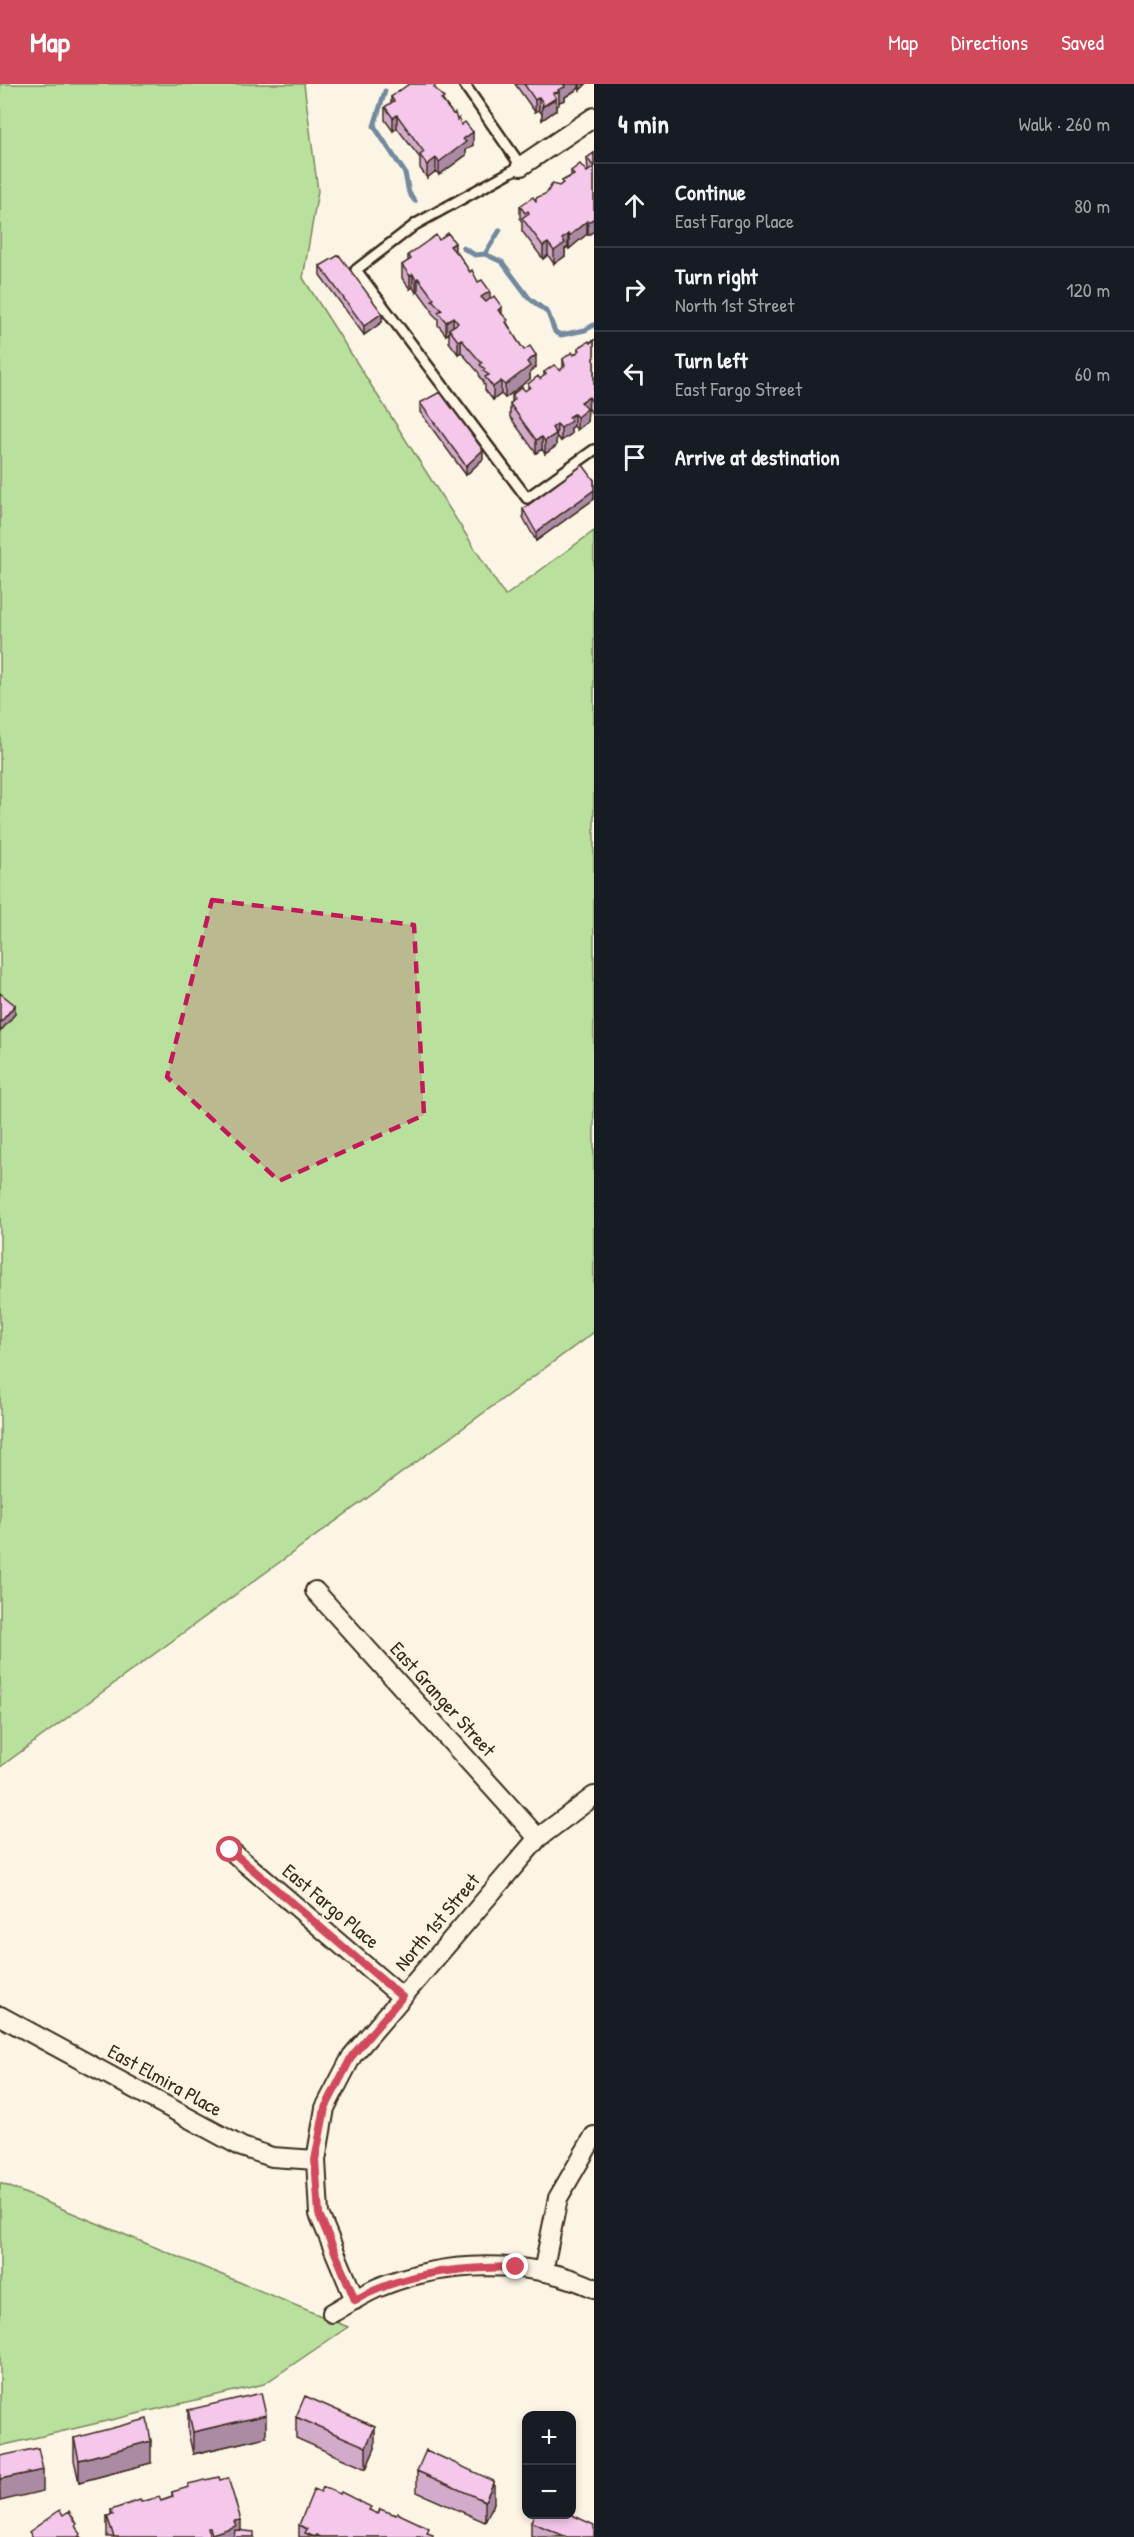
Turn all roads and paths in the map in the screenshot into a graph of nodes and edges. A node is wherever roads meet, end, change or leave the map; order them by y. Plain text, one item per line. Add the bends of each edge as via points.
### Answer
1 (464, 84) edge
2 (594, 117) edge
3 (521, 166) junction
4 (594, 450) edge
5 (315, 1591) dead end
6 (594, 1796) edge
7 (538, 1838) junction
8 (230, 1850) dead end
9 (402, 1997) junction
10 (0, 2016) edge
11 (594, 2136) edge
12 (315, 2160) junction
13 (543, 2272) junction
14 (594, 2288) edge
15 (355, 2300) junction
16 (332, 2313) dead end

1 - 3 lane
2 - 3 street
3 - 4 lane via 416,224 356,270 528,498
5 - 7 street, East Granger Street
6 - 7 street, North 1st Street
7 - 9 street, North 1st Street
8 - 9 street, East Fargo Place
9 - 12 street, North 1st Street via 352,2056 325,2108
10 - 12 street, East Elmira Place via 242,2147 272,2157
11 - 13 street via 558,2198
12 - 15 street, North 1st Street via 319,2214
13 - 14 street
13 - 15 street via 516,2267 419,2274 376,2288
15 - 16 street

